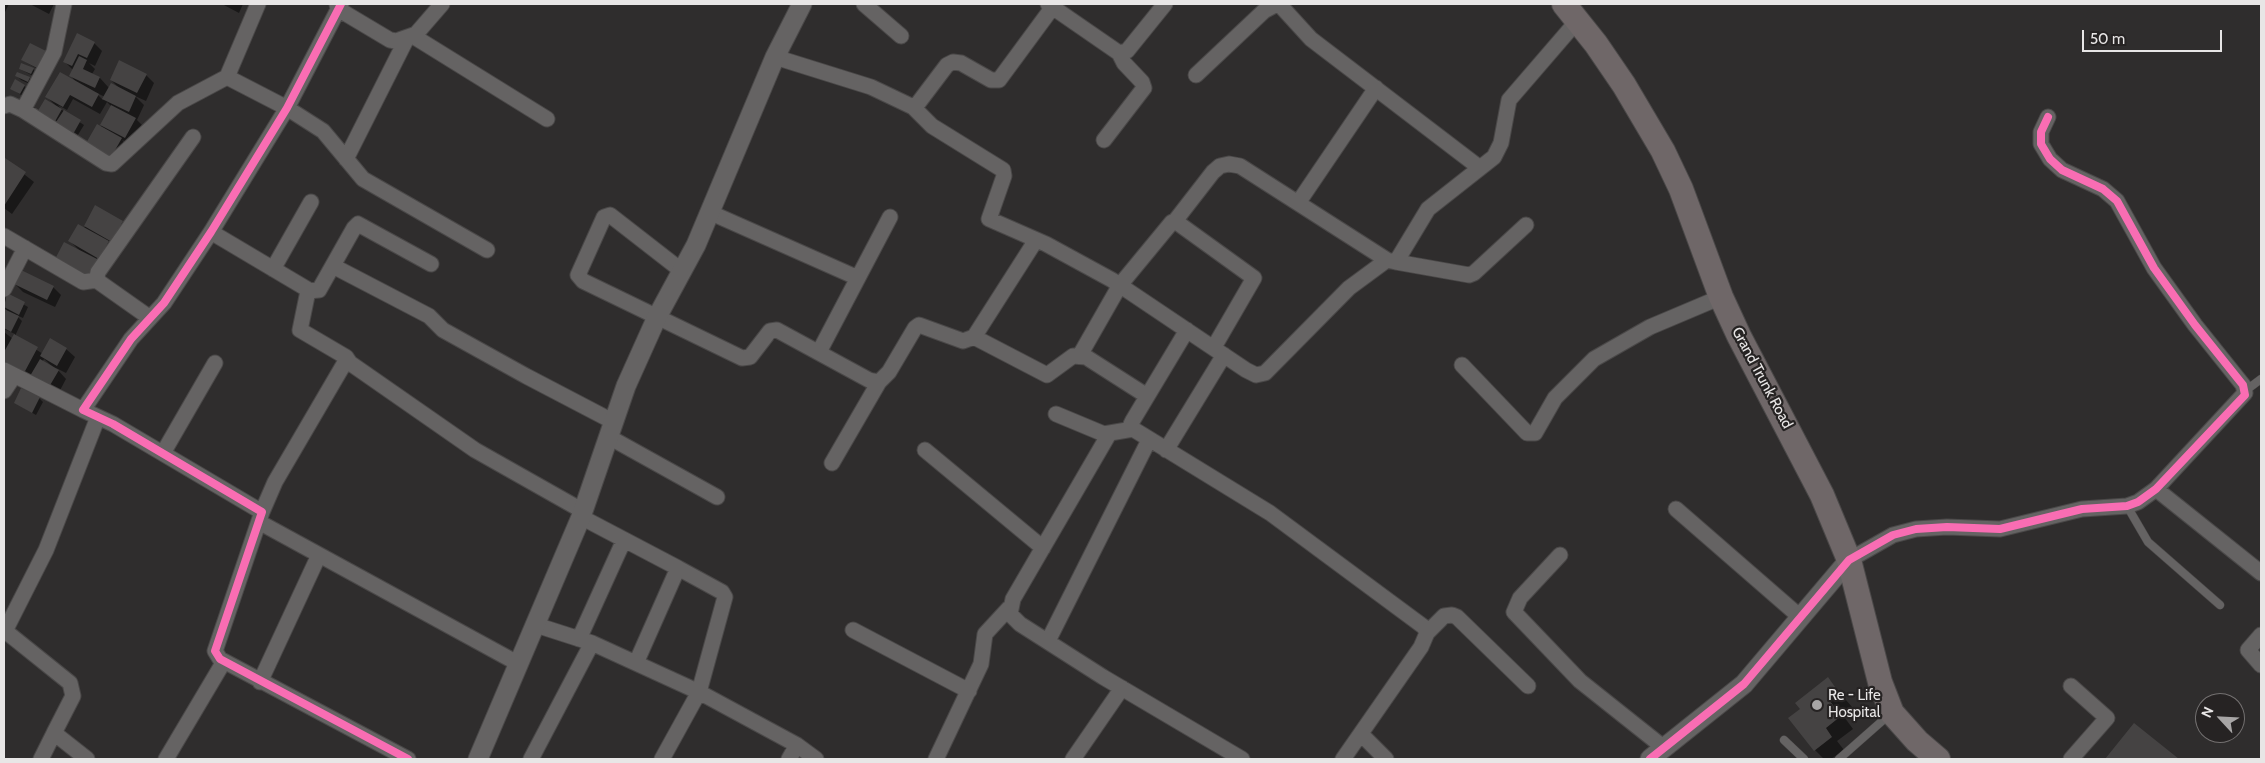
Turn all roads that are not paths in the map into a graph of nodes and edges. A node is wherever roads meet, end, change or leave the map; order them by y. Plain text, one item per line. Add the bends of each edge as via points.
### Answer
1 (64, 4) edge
2 (258, 4) edge
3 (442, 4) edge
4 (802, 4) edge
5 (864, 4) edge
6 (1165, 4) edge
7 (1278, 4) edge
8 (1052, 5) edge
9 (338, 6) edge
10 (1571, 12) edge
11 (901, 36) dead end
12 (410, 37) junction
13 (1119, 53) junction
14 (776, 57) junction
15 (1196, 75) dead end
16 (227, 77) junction
17 (1376, 88) junction
18 (4, 106) edge
19 (913, 107) junction
20 (288, 108) junction
21 (23, 110) junction
22 (2048, 116) dead end
23 (546, 119) dead end
24 (193, 137) dead end
25 (1104, 140) dead end
26 (346, 159) junction
27 (1480, 168) junction
28 (311, 202) dead end
29 (1298, 202) junction
30 (710, 212) junction
31 (890, 217) dead end
32 (1175, 221) junction
33 (1526, 225) dead end
34 (210, 232) junction
35 (4, 236) edge
36 (1036, 240) junction
37 (25, 248) junction
38 (487, 250) dead end
39 (1391, 261) junction
40 (431, 264) dead end
41 (333, 266) junction
42 (273, 269) junction
43 (682, 271) junction
44 (858, 278) junction
45 (97, 280) junction
46 (1120, 285) junction
47 (4, 289) edge
48 (308, 292) junction
49 (1721, 297) junction
50 (657, 317) junction
51 (150, 318) junction
52 (1187, 330) junction
53 (974, 337) junction
54 (1219, 351) junction
55 (819, 352) junction
56 (1080, 356) junction
57 (215, 363) dead end
58 (350, 363) junction
59 (1462, 365) dead end
60 (9, 373) edge
61 (2261, 379) edge
62 (879, 382) junction
63 (4, 391) edge
64 (2245, 391) junction
65 (1147, 396) junction
66 (83, 410) junction
67 (1056, 414) dead end
68 (98, 417) junction
69 (612, 429) junction
70 (1133, 429) junction
71 (1108, 434) junction
72 (1149, 440) junction
73 (925, 450) dead end
74 (1166, 450) junction
75 (163, 453) junction
76 (832, 463) dead end
77 (2156, 489) junction
78 (718, 497) dead end
79 (2127, 506) junction
80 (1676, 509) dead end
81 (582, 514) junction
82 (261, 517) junction
83 (624, 540) junction
84 (1043, 548) junction
85 (319, 555) junction
86 (1560, 555) dead end
87 (1849, 560) junction
88 (678, 568) junction
89 (2261, 573) edge
90 (2220, 605) dead end
91 (1010, 608) junction
92 (1799, 616) junction
93 (536, 625) junction
94 (853, 630) dead end
95 (4, 631) edge
96 (1427, 633) junction
97 (2261, 635) edge
98 (585, 641) junction
99 (1048, 641) junction
100 (636, 662) junction
101 (223, 663) junction
102 (519, 664) junction
103 (2261, 665) edge
104 (260, 682) junction
105 (1528, 686) dead end
106 (2070, 686) dead end
107 (1122, 688) junction
108 (970, 691) junction
109 (699, 692) junction
110 (1892, 713) junction
111 (54, 733) junction
112 (1361, 734) junction
113 (1784, 740) dead end
114 (796, 745) junction
115 (1656, 753) edge
116 (1931, 757) edge
117 (41, 759) edge
118 (87, 759) edge
119 (166, 759) edge
120 (408, 759) edge
121 (478, 759) edge
122 (531, 759) edge
123 (662, 759) edge
124 (789, 759) edge
125 (816, 759) edge
126 (936, 759) edge
127 (1073, 759) edge
128 (1242, 759) edge
129 (1343, 759) edge
130 (1386, 759) edge
131 (1804, 759) edge
132 (1839, 759) edge
133 (2071, 759) edge

1 - 21 street via 54,52
2 - 16 street
3 - 12 street
4 - 14 street
5 - 11 street
6 - 13 street via 1127,51
7 - 15 street via 1264,11
7 - 17 street via 1311,39
8 - 13 street
8 - 19 street via 999,80 991,80 961,63 953,62
9 - 12 street via 390,40
9 - 20 street
10 - 27 street via 1509,100 1499,150
10 - 49 main road, Grand Trunk Road via 1624,85 1663,151 1681,189
12 - 23 street
12 - 26 street
13 - 25 street via 1144,88
14 - 19 street via 871,87
14 - 30 street
16 - 20 street
16 - 21 street via 178,103 112,164 106,164
17 - 27 street
17 - 29 street
18 - 21 street via 10,104
19 - 36 street via 932,126 1003,170 1004,176 988,219
20 - 26 street via 323,131
20 - 34 street
22 - 64 street via 2041,132 2041,144 2050,158 2062,170 2103,189 2117,201 2154,268
24 - 45 street via 98,272
26 - 38 street via 362,179
27 - 39 street via 1428,208
28 - 42 street
29 - 32 street via 1240,166 1229,164 1213,172
29 - 39 street
30 - 43 street
30 - 44 street
31 - 44 street
32 - 46 street
32 - 54 street via 1254,278
33 - 39 street via 1469,275
34 - 42 street
34 - 51 street via 164,303
35 - 37 street
36 - 46 street
36 - 53 street
37 - 45 street via 84,282
37 - 47 street
39 - 54 street via 1349,288 1265,373 1259,375 1246,370
40 - 41 street via 358,224
41 - 48 street via 319,290
41 - 69 street via 429,316 443,330
42 - 48 street
43 - 50 street
43 - 50 street via 613,216 604,217 579,277
44 - 55 street
45 - 51 street
46 - 52 street
46 - 56 street
48 - 58 street via 300,330 346,357
49 - 59 street via 1650,328 1594,360 1556,398 1532,434 1523,429
49 - 87 main road, Grand Trunk Road via 1822,495
50 - 55 street via 742,358 750,357 773,329
50 - 69 street via 626,386
51 - 66 street via 131,339
52 - 54 street
52 - 65 street
53 - 56 street via 1047,375 1073,356
53 - 62 street via 962,342 919,325
54 - 74 street
55 - 62 street
56 - 65 street
57 - 75 street
58 - 81 street via 475,450
58 - 82 street via 344,364 275,482
60 - 63 street
60 - 66 street
61 - 64 lane
62 - 76 street
64 - 77 street via 2240,401
65 - 70 street via 1132,420
66 - 68 street
67 - 71 street via 1093,431
68 - 75 street
68 - 95 street via 46,550
69 - 78 street
69 - 81 street
70 - 71 street
70 - 72 street
71 - 84 street
72 - 74 street
72 - 99 street
73 - 84 street
74 - 96 street via 1270,514 1424,627
75 - 82 street
77 - 79 street
77 - 89 street
79 - 87 street via 2082,509 2000,530 1916,528 1893,535
79 - 90 lane via 2148,542
80 - 92 street
81 - 83 street
81 - 93 street
82 - 85 street
82 - 101 street via 215,650
83 - 88 street
83 - 98 street
84 - 91 street
85 - 102 street
85 - 104 street
86 - 115 street via 1520,598 1514,612
87 - 92 street
87 - 110 main road, Grand Trunk Road via 1880,682
88 - 100 street
88 - 109 street via 726,597
91 - 99 street via 1015,620
91 - 108 street via 985,634 981,664
92 - 115 street via 1744,684
93 - 98 street
93 - 102 street
94 - 108 street
95 - 111 street via 72,687 72,696
96 - 105 street via 1444,616 1457,617
96 - 112 street via 1421,647
97 - 103 street via 2248,650
98 - 100 street
98 - 122 street
99 - 107 street
100 - 109 street
101 - 104 street
101 - 119 street
102 - 121 street
104 - 120 street
106 - 133 street via 2107,718
107 - 127 street
107 - 128 street
108 - 126 street
109 - 114 street
109 - 123 street
110 - 116 main road, Grand Trunk Road
110 - 132 lane
111 - 117 street
111 - 118 street
112 - 129 street
112 - 130 street
113 - 131 lane
114 - 124 street
114 - 125 street

